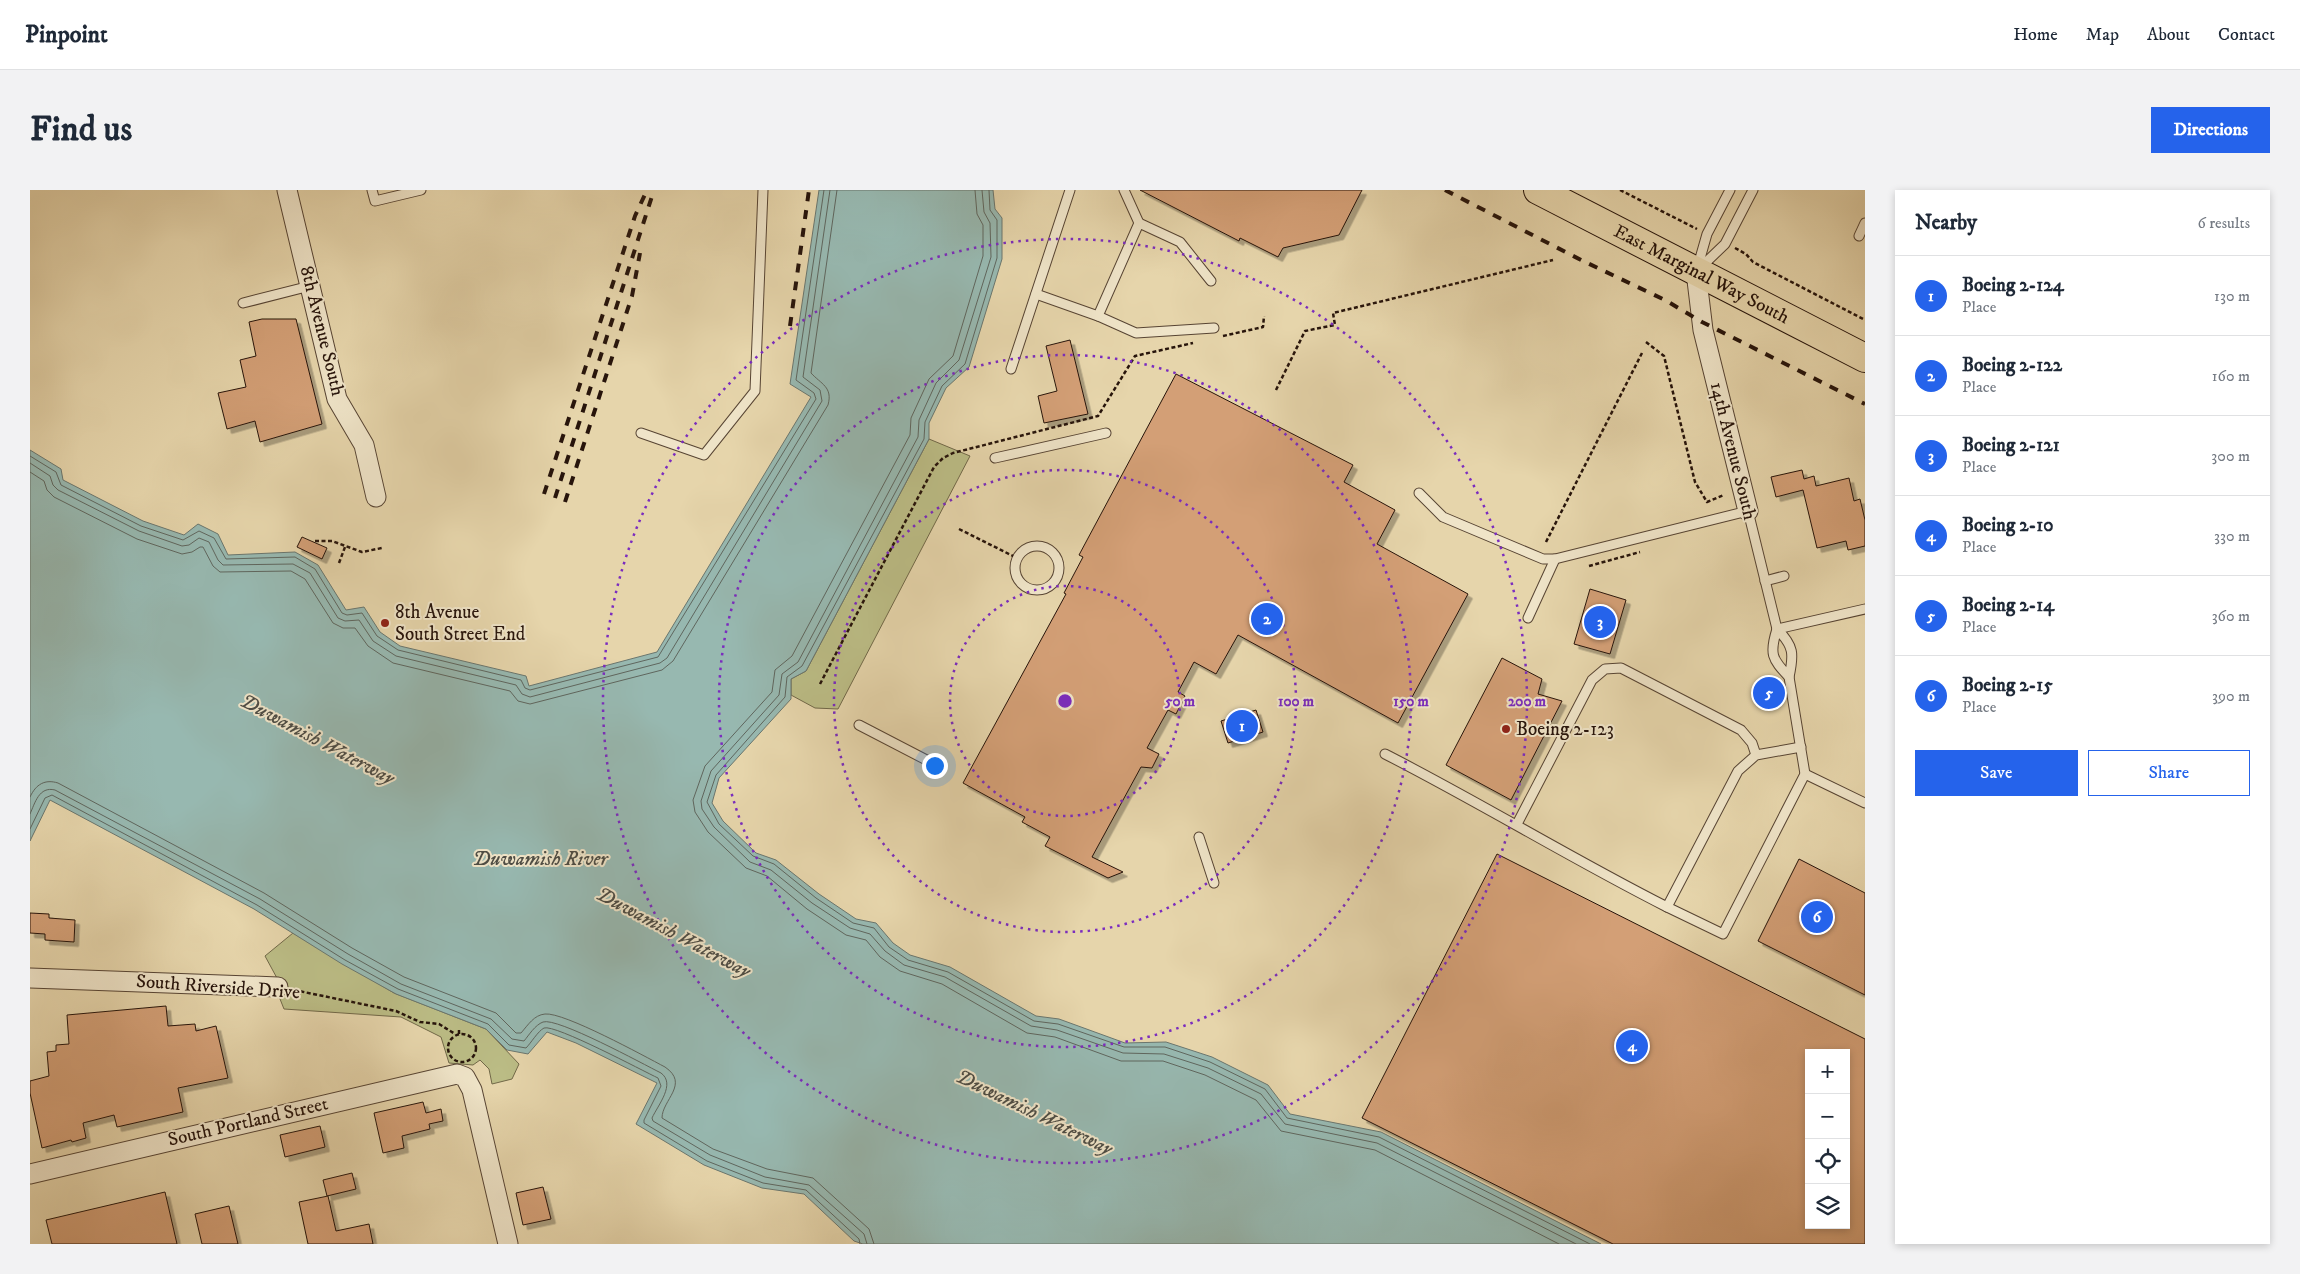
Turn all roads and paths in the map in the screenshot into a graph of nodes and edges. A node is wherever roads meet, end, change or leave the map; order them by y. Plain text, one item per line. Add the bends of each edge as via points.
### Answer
1 (287, 190) edge
2 (372, 190) edge
3 (421, 190) edge
4 (763, 190) edge
5 (1070, 190) edge
6 (1124, 190) edge
7 (1538, 190) edge
8 (1620, 190) edge
9 (1730, 190) edge
10 (1753, 190) edge
11 (1686, 222) dead end
12 (1865, 222) edge
13 (1139, 223) junction
14 (1859, 236) dead end
15 (1746, 254) dead end
16 (1553, 260) dead end
17 (1696, 272) junction
18 (1211, 280) dead end
19 (310, 286) junction
20 (1036, 294) junction
21 (243, 303) dead end
22 (1098, 316) junction
23 (1865, 320) edge
24 (1214, 328) dead end
25 (1646, 342) dead end
26 (1642, 353) dead end
27 (1865, 358) edge
28 (1011, 369) dead end
29 (1276, 390) dead end
30 (641, 433) dead end
31 (1106, 433) dead end
32 (995, 458) dead end
33 (1419, 493) dead end
34 (1724, 495) dead end
35 (376, 497) dead end
36 (1748, 511) junction
37 (959, 529) dead end
38 (315, 540) dead end
39 (1546, 542) dead end
40 (344, 547) dead end
41 (382, 548) dead end
42 (1017, 558) junction
43 (1555, 559) junction
44 (339, 563) dead end
45 (1784, 576) dead end
46 (1765, 581) junction
47 (1865, 609) edge
48 (1528, 618) dead end
49 (1777, 629) junction
50 (1789, 678) junction
51 (859, 725) dead end
52 (1801, 747) junction
53 (1385, 754) dead end
54 (1756, 755) junction
55 (938, 766) dead end
56 (1805, 774) junction
57 (1865, 803) edge
58 (1517, 824) junction
59 (1199, 837) dead end
60 (1214, 883) dead end
61 (1667, 906) junction
62 (30, 978) edge
63 (278, 987) joint
64 (459, 1028) dead end
65 (457, 1034) junction
66 (30, 1174) edge
67 (508, 1244) edge

1 - 19 street, 8th Avenue South
2 - 3 lane via 375,201
4 - 30 lane via 755,391 704,455
5 - 20 lane
6 - 13 lane
7 - 17 main road, East Marginal Way South
8 - 11 path
9 - 17 lane via 1707,234
10 - 17 lane via 1725,244
12 - 14 lane
13 - 18 lane via 1180,242
13 - 22 lane
15 - 23 path via 1754,262
16 - 29 path via 1333,313 1335,325 1305,332
17 - 27 main road, East Marginal Way South
17 - 36 street, 14th Avenue South via 1703,330
19 - 21 lane
19 - 35 street, 8th Avenue South via 337,399 364,445
20 - 22 lane
20 - 28 lane
22 - 24 lane via 1136,333
25 - 34 path via 1664,356 1695,482 1707,502
26 - 39 path
31 - 32 lane
33 - 43 lane via 1443,517 1538,558
36 - 43 lane
36 - 46 lane, 14th Avenue South
37 - 42 path
38 - 41 path via 332,541 362,552
40 - 44 path
42 - 42 lane via 1016,575 1025,586 1045,588 1056,578 1058,564 1046,548 1025,549
43 - 48 lane
45 - 46 lane
46 - 49 lane, 14th Avenue South
47 - 49 lane
49 - 50 lane via 1789,642 1793,659
49 - 50 lane via 1771,646 1775,662
50 - 52 lane
51 - 55 lane
52 - 54 lane
52 - 56 lane
53 - 58 lane
54 - 58 lane via 1752,743 1741,730 1622,668 1605,669 1592,680
54 - 61 lane via 1738,771
56 - 57 lane
56 - 61 lane via 1723,934
58 - 61 lane via 1592,869
59 - 60 lane
62 - 63 street, South Riverside Drive
63 - 65 path, South Riverside Drive via 405,1014 420,1022 439,1024
64 - 65 path
65 - 65 path via 472,1037 476,1044 474,1057 465,1062 455,1061 448,1053 448,1043
66 - 67 street, South Portland Street via 457,1074 465,1077 472,1090

